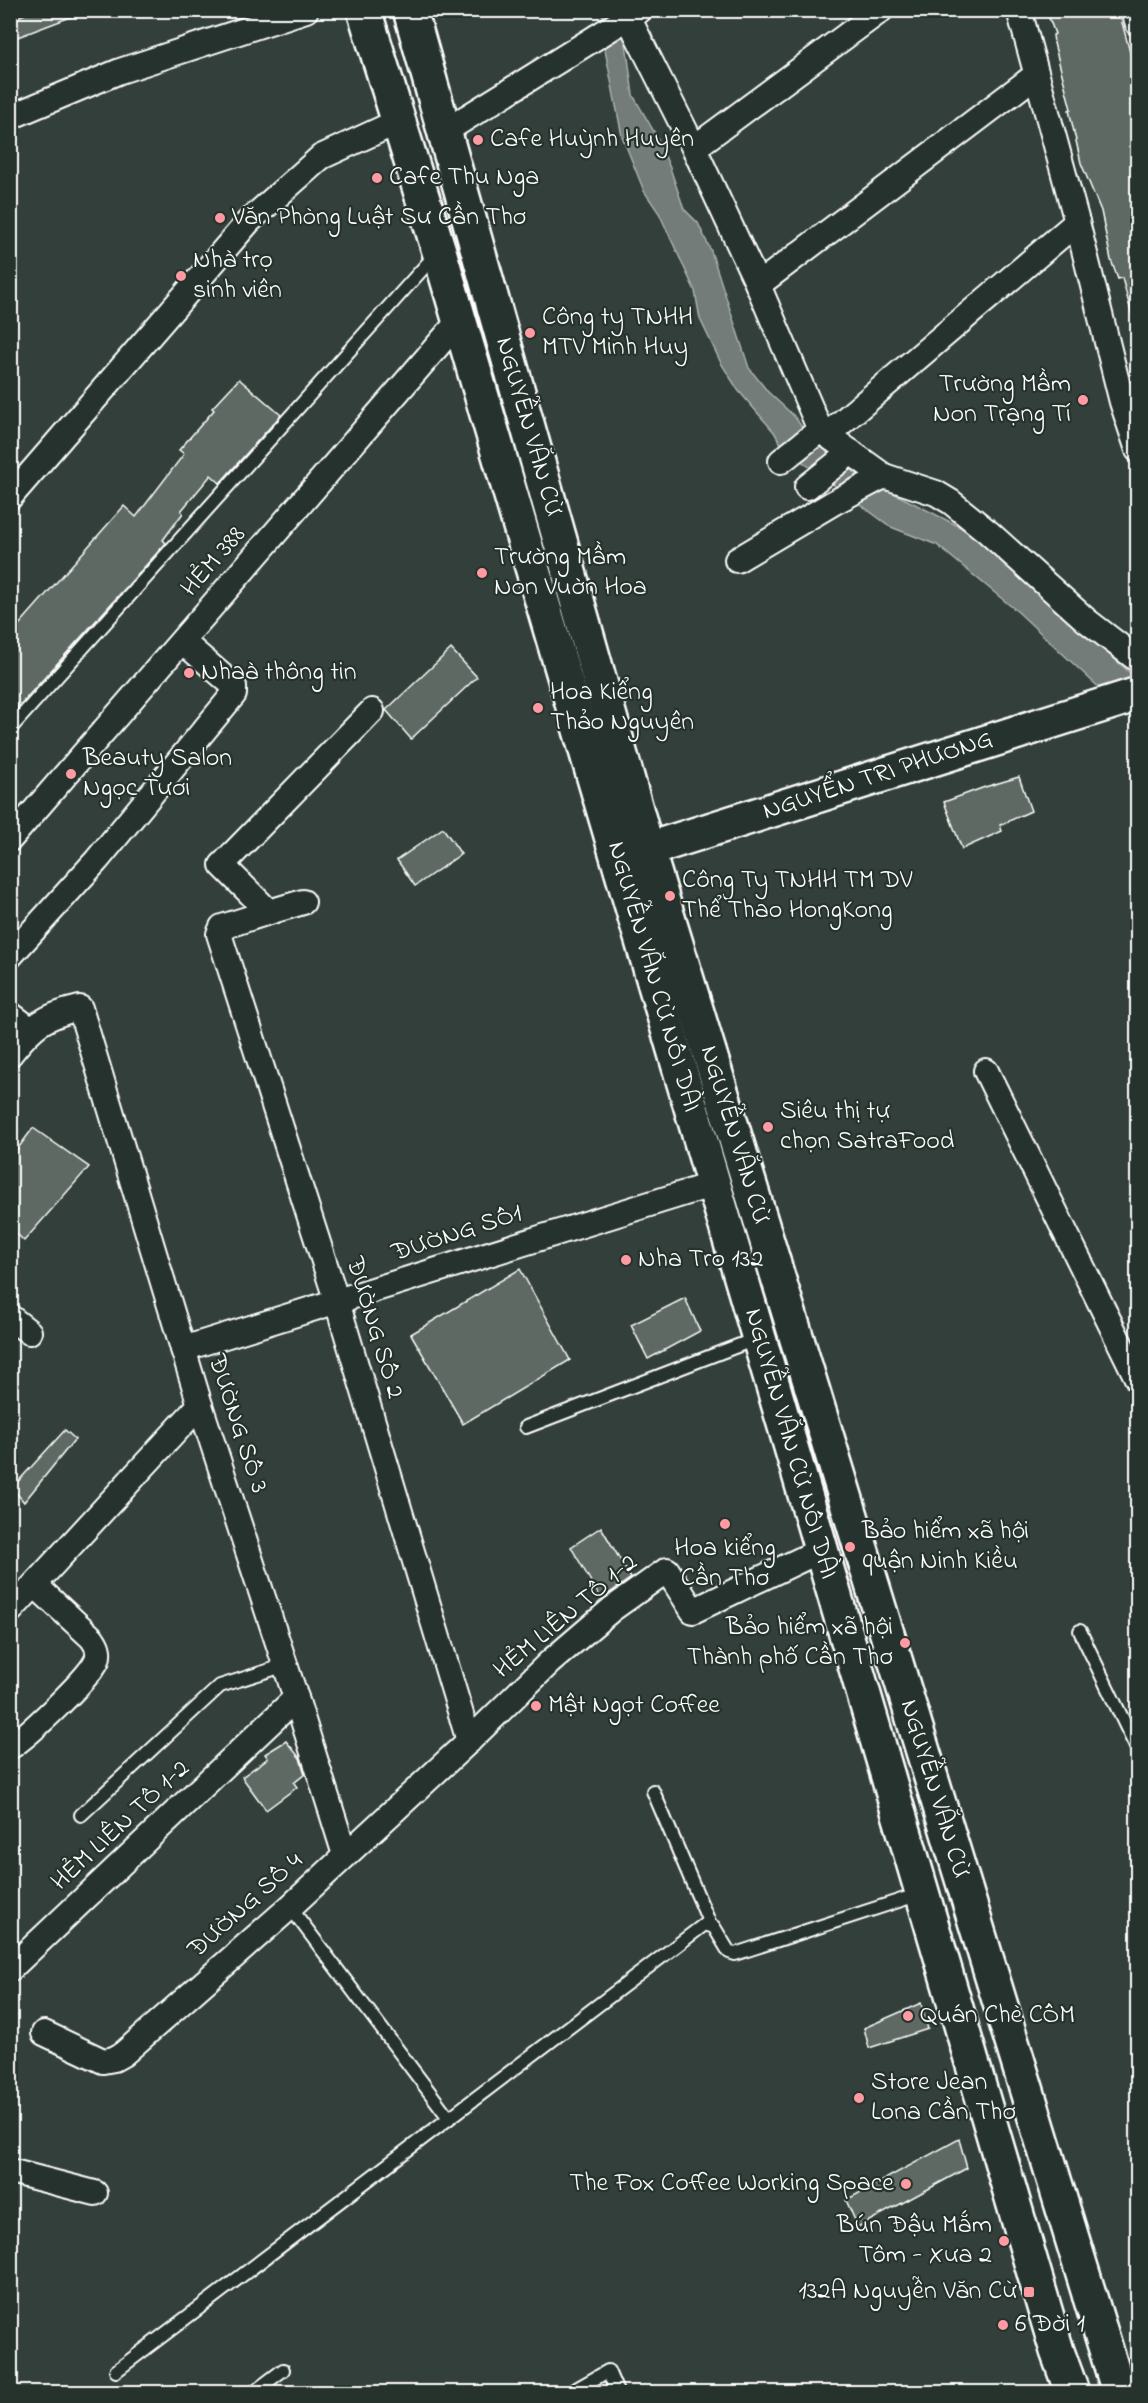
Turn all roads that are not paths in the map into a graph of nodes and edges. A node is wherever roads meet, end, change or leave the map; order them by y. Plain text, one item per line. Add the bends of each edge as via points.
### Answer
1 (306, 10) edge
2 (364, 10) edge
3 (410, 10) edge
4 (881, 10) edge
5 (1019, 10) edge
6 (1134, 10) edge
7 (632, 17) edge
8 (1137, 24) edge
9 (1036, 75) junction
10 (10, 117) edge
11 (399, 121) junction
12 (445, 131) junction
13 (694, 148) junction
14 (1077, 222) junction
15 (439, 251) junction
16 (758, 285) junction
17 (459, 321) junction
18 (1130, 396) edge
19 (820, 434) junction
20 (1137, 450) edge
21 (847, 455) junction
22 (786, 458) dead end
23 (881, 478) junction
24 (814, 482) dead end
25 (10, 497) edge
26 (737, 560) dead end
27 (183, 642) junction
28 (1137, 660) edge
29 (1137, 694) edge
30 (372, 711) dead end
31 (10, 729) edge
32 (10, 839) edge
33 (633, 854) junction
34 (303, 902) dead end
35 (269, 912) junction
36 (10, 956) edge
37 (10, 1014) edge
38 (30, 1029) junction
39 (10, 1054) edge
40 (986, 1071) dead end
41 (714, 1184) junction
42 (337, 1302) junction
43 (10, 1317) edge
44 (29, 1332) dead end
45 (759, 1338) junction
46 (183, 1349) junction
47 (1137, 1380) edge
48 (200, 1405) junction
49 (526, 1426) dead end
50 (821, 1550) junction
51 (35, 1585) junction
52 (10, 1611) edge
53 (1080, 1631) dead end
54 (286, 1665) junction
55 (296, 1698) junction
56 (469, 1741) junction
57 (10, 1747) edge
58 (1137, 1751) edge
59 (653, 1791) dead end
60 (81, 1815) dead end
61 (345, 1856) junction
62 (962, 1879) junction
63 (922, 1893) junction
64 (290, 1906) junction
65 (710, 1924) junction
66 (10, 1970) edge
67 (45, 2033) dead end
68 (449, 2118) junction
69 (10, 2171) edge
70 (95, 2193) dead end
71 (283, 2370) dead end
72 (116, 2371) dead end
73 (254, 2392) edge
74 (571, 2392) edge
75 (616, 2392) edge
76 (1072, 2392) edge
77 (1119, 2392) edge

1 - 10 street via 120,71
2 - 11 main road, NGUYỄN VĂN CỪ
3 - 12 main road, NGUYỄN VĂN CỪ
4 - 13 street
5 - 9 street
6 - 8 street
7 - 12 street
7 - 13 street
9 - 14 street
9 - 16 street
11 - 15 main road, NGUYỄN VĂN CỪ
11 - 25 street via 321,157 249,221
12 - 33 main road, NGUYỄN VĂN CỪ
13 - 16 street
14 - 18 street
14 - 19 street
15 - 17 main road, NGUYỄN VĂN CỪ
15 - 31 lane
16 - 19 street
17 - 27 street, HẺM 388
17 - 33 main road, NGUYỄN VĂN CỪ NỐI DÀI
18 - 20 street
19 - 21 street
19 - 22 street
21 - 23 street
21 - 24 street
23 - 26 street
23 - 28 street via 951,502
27 - 32 street, HẺM 388
27 - 36 street via 234,686 234,694 97,860
29 - 33 main road, NGUYỂN TRI PHƯƠNG
30 - 35 street via 215,872
33 - 41 main road, NGUYỄN VĂN CỪ NỐI DÀI
33 - 62 main road, NGUYỄN VĂN CỪ
34 - 35 street
35 - 42 street, ĐƯỜNG SỐ 2 via 222,927 219,934
37 - 38 street
38 - 39 street
38 - 46 street, ĐƯỜNG SỐ 3 via 60,1012 80,1008
40 - 47 street
41 - 42 street, ĐƯỜNG SỐ1
41 - 45 main road, NGUYỄN VĂN CỪ NỐI DÀI
42 - 46 street, ĐƯỜNG SỐ1
42 - 56 street, ĐƯỜNG SỐ 2
43 - 44 street
45 - 49 lane
45 - 50 main road, NGUYỄN VĂN CỪ NỐI DÀI
46 - 48 street, ĐƯỜNG SỐ 3
48 - 51 street
48 - 54 street, ĐƯỜNG SỐ 3
50 - 56 street, HẺM LIÊN TỔ 1-2 via 693,1611 667,1570 612,1609 550,1662
50 - 63 main road, NGUYỄN VĂN CỪ NỐI DÀI
51 - 52 street
51 - 57 street via 92,1638 98,1657 39,1724
53 - 58 lane
54 - 55 street, ĐƯỜNG SỐ 3
54 - 60 lane via 220,1686
55 - 61 street, ĐƯỜNG SỐ 3
55 - 66 street, HẺM LIÊN TỔ 1-2
56 - 61 street, ĐƯỜNG SỐ 4
59 - 65 lane
61 - 64 street, ĐƯỜNG SỐ 4
62 - 63 main road
62 - 77 main road, NGUYỄN VĂN CỪ
63 - 65 lane via 735,1954 729,1952
63 - 76 main road, NGUYỄN VĂN CỪ NỐI DÀI
64 - 67 street, ĐƯỜNG SỐ 4 via 114,2059 94,2058
64 - 68 lane
65 - 68 lane
68 - 72 lane
69 - 70 street
71 - 73 lane
74 - 75 lane via 608,2371

